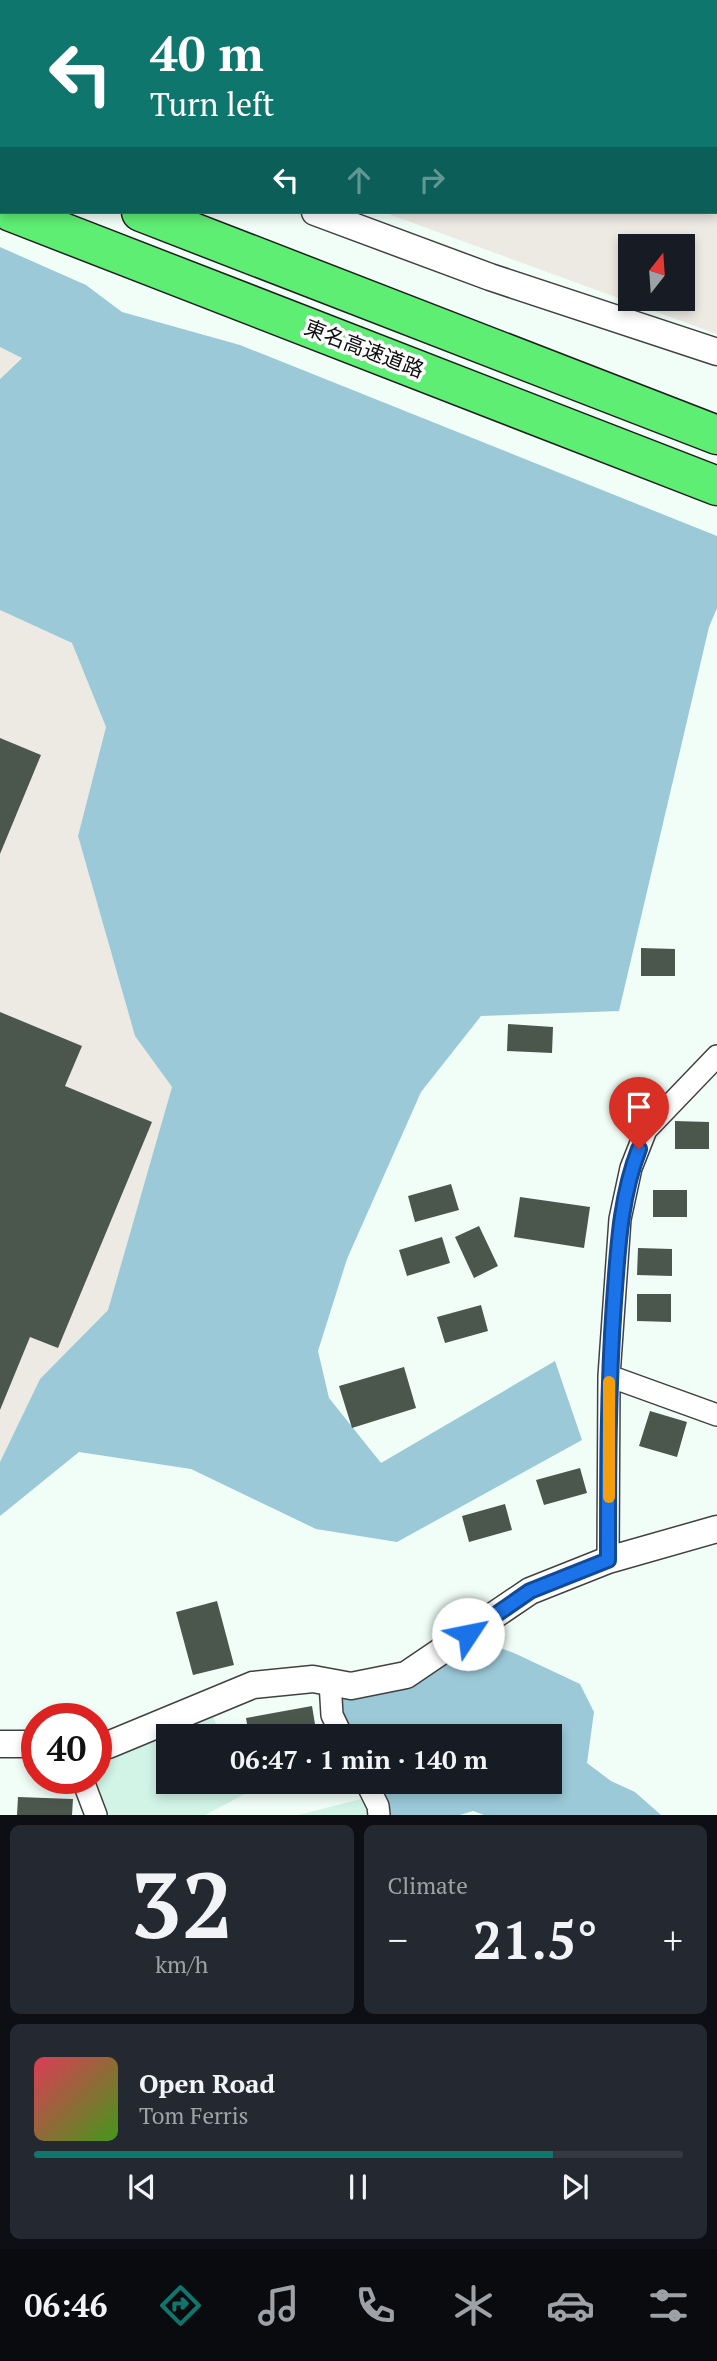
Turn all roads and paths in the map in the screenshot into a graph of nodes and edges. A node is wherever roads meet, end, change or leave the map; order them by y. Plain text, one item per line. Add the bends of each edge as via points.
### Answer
1 (16, 214) edge
2 (146, 214) edge
3 (320, 214) edge
4 (717, 352) edge
5 (717, 435) edge
6 (717, 486) edge
7 (717, 1056) edge
8 (609, 1376) junction
9 (717, 1415) edge
10 (717, 1529) edge
11 (608, 1560) junction
12 (330, 1682) junction
13 (336, 1724) edge
14 (112, 1743) edge
15 (0, 1744) edge
16 (21, 1744) edge
17 (88, 1794) edge
18 (372, 1794) edge
19 (96, 1815) edge
20 (379, 1815) edge

1 - 6 highway, 東名高速道路
2 - 5 highway
3 - 4 street via 490,277
7 - 8 street via 646,1130 631,1168 620,1219
8 - 9 street
8 - 11 street
10 - 11 street
11 - 12 street via 530,1591 406,1675 351,1686
12 - 13 street
12 - 14 street via 313,1679 253,1685
15 - 16 street
17 - 19 street
18 - 20 street

